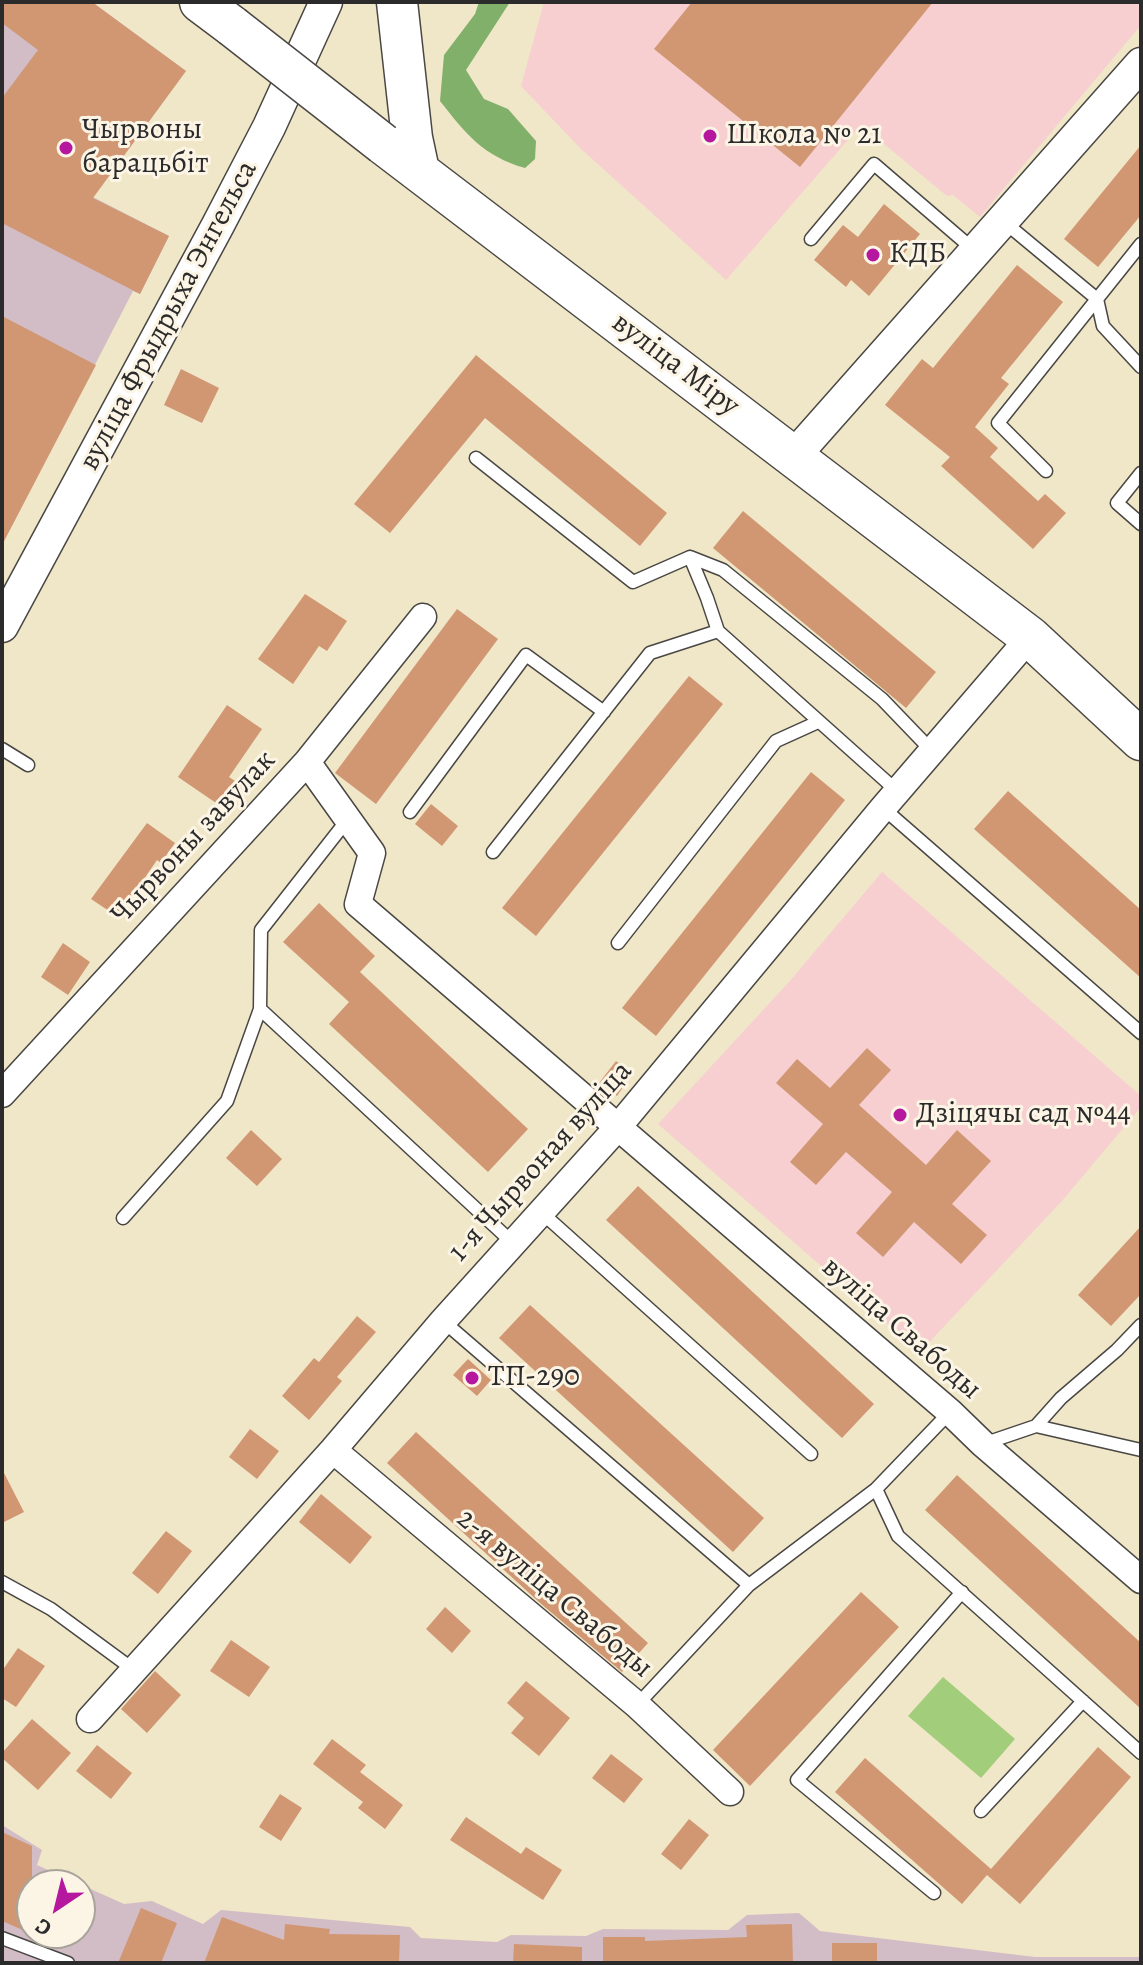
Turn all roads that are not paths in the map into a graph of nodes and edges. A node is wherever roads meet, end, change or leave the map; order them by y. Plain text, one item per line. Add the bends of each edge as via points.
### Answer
1 (200, 2) edge
2 (326, 2) edge
3 (397, 2) edge
4 (1141, 64) edge
5 (419, 171) junction
6 (1003, 221) junction
7 (811, 239) dead end
8 (1141, 244) edge
9 (976, 251) junction
10 (1097, 299) junction
11 (1141, 367) edge
12 (794, 456) junction
13 (476, 458) dead end
14 (1046, 471) dead end
15 (1141, 473) edge
16 (1141, 524) edge
17 (690, 557) junction
18 (423, 617) dead end
19 (2, 626) edge
20 (718, 631) junction
21 (1030, 637) junction
22 (604, 712) junction
23 (818, 722) junction
24 (1141, 740) edge
25 (2, 749) edge
26 (932, 751) junction
27 (307, 762) junction
28 (28, 765) dead end
29 (890, 800) junction
30 (410, 812) dead end
31 (348, 819) junction
32 (493, 852) dead end
33 (618, 943) dead end
34 (260, 1009) junction
35 (1141, 1033) edge
36 (2, 1094) edge
37 (618, 1127) junction
38 (541, 1212) junction
39 (123, 1218) dead end
40 (513, 1243) junction
41 (443, 1321) junction
42 (1141, 1325) edge
43 (950, 1412) junction
44 (1036, 1426) junction
45 (983, 1444) junction
46 (333, 1450) junction
47 (1141, 1450) edge
48 (811, 1454) dead end
49 (876, 1489) junction
50 (1141, 1580) edge
51 (2, 1582) edge
52 (749, 1585) junction
53 (962, 1592) junction
54 (134, 1670) junction
55 (1083, 1701) junction
56 (637, 1705) junction
57 (90, 1719) dead end
58 (1141, 1753) edge
59 (730, 1792) dead end
60 (981, 1811) dead end
61 (934, 1893) dead end
62 (2, 1938) edge
63 (68, 1963) edge

1 - 5 main road, вуліца Міру, bridge
2 - 19 street, вуліца Фрыдрыха Энгельса via 269,127
3 - 5 main road
4 - 6 street
5 - 12 main road, вуліца Міру
6 - 9 street
6 - 10 lane
7 - 9 lane via 874,164
8 - 10 lane
9 - 12 street
10 - 11 lane via 1103,326
10 - 14 lane via 998,423
12 - 21 main road, вуліца Міру
13 - 17 lane via 633,582
15 - 16 lane via 1117,503
17 - 20 lane
17 - 26 lane via 723,570 882,699
18 - 27 street, Чырвоны завулак
20 - 22 lane via 650,653
20 - 23 lane
21 - 24 main road, вуліца Міру
21 - 26 street, 1-я Чырвоная вуліца
22 - 30 lane via 526,655
22 - 32 lane
23 - 29 lane
23 - 33 lane via 776,741
25 - 28 lane
26 - 29 street, 1-я Чырвоная вуліца
27 - 31 street
27 - 36 street, Чырвоны завулак
29 - 35 lane
29 - 37 street, 1-я Чырвоная вуліца
31 - 34 lane via 261,930
31 - 37 street, вуліца Свабоды via 372,853 358,904
34 - 39 lane via 227,1101
34 - 40 lane
37 - 38 street, 1-я Чырвоная вуліца
37 - 43 street, вуліца Свабоды
38 - 40 street, 1-я Чырвоная вуліца
38 - 48 lane
40 - 41 street, 1-я Чырвоная вуліца
41 - 46 street, 1-я Чырвоная вуліца
41 - 52 lane
42 - 44 lane
43 - 45 street, вуліца Свабоды
43 - 49 lane
44 - 45 lane
44 - 47 lane
45 - 50 street, вуліца Свабоды
46 - 54 street, 1-я Чырвоная вуліца
46 - 56 street, 2-я вуліца Свабоды
49 - 52 lane
49 - 53 lane via 898,1536
51 - 54 lane via 51,1609
52 - 56 lane
53 - 55 lane
53 - 61 lane via 797,1780
54 - 57 street, 1-я Чырвоная вуліца
55 - 58 lane
55 - 60 lane
56 - 59 street, 2-я вуліца Свабоды
62 - 63 lane

